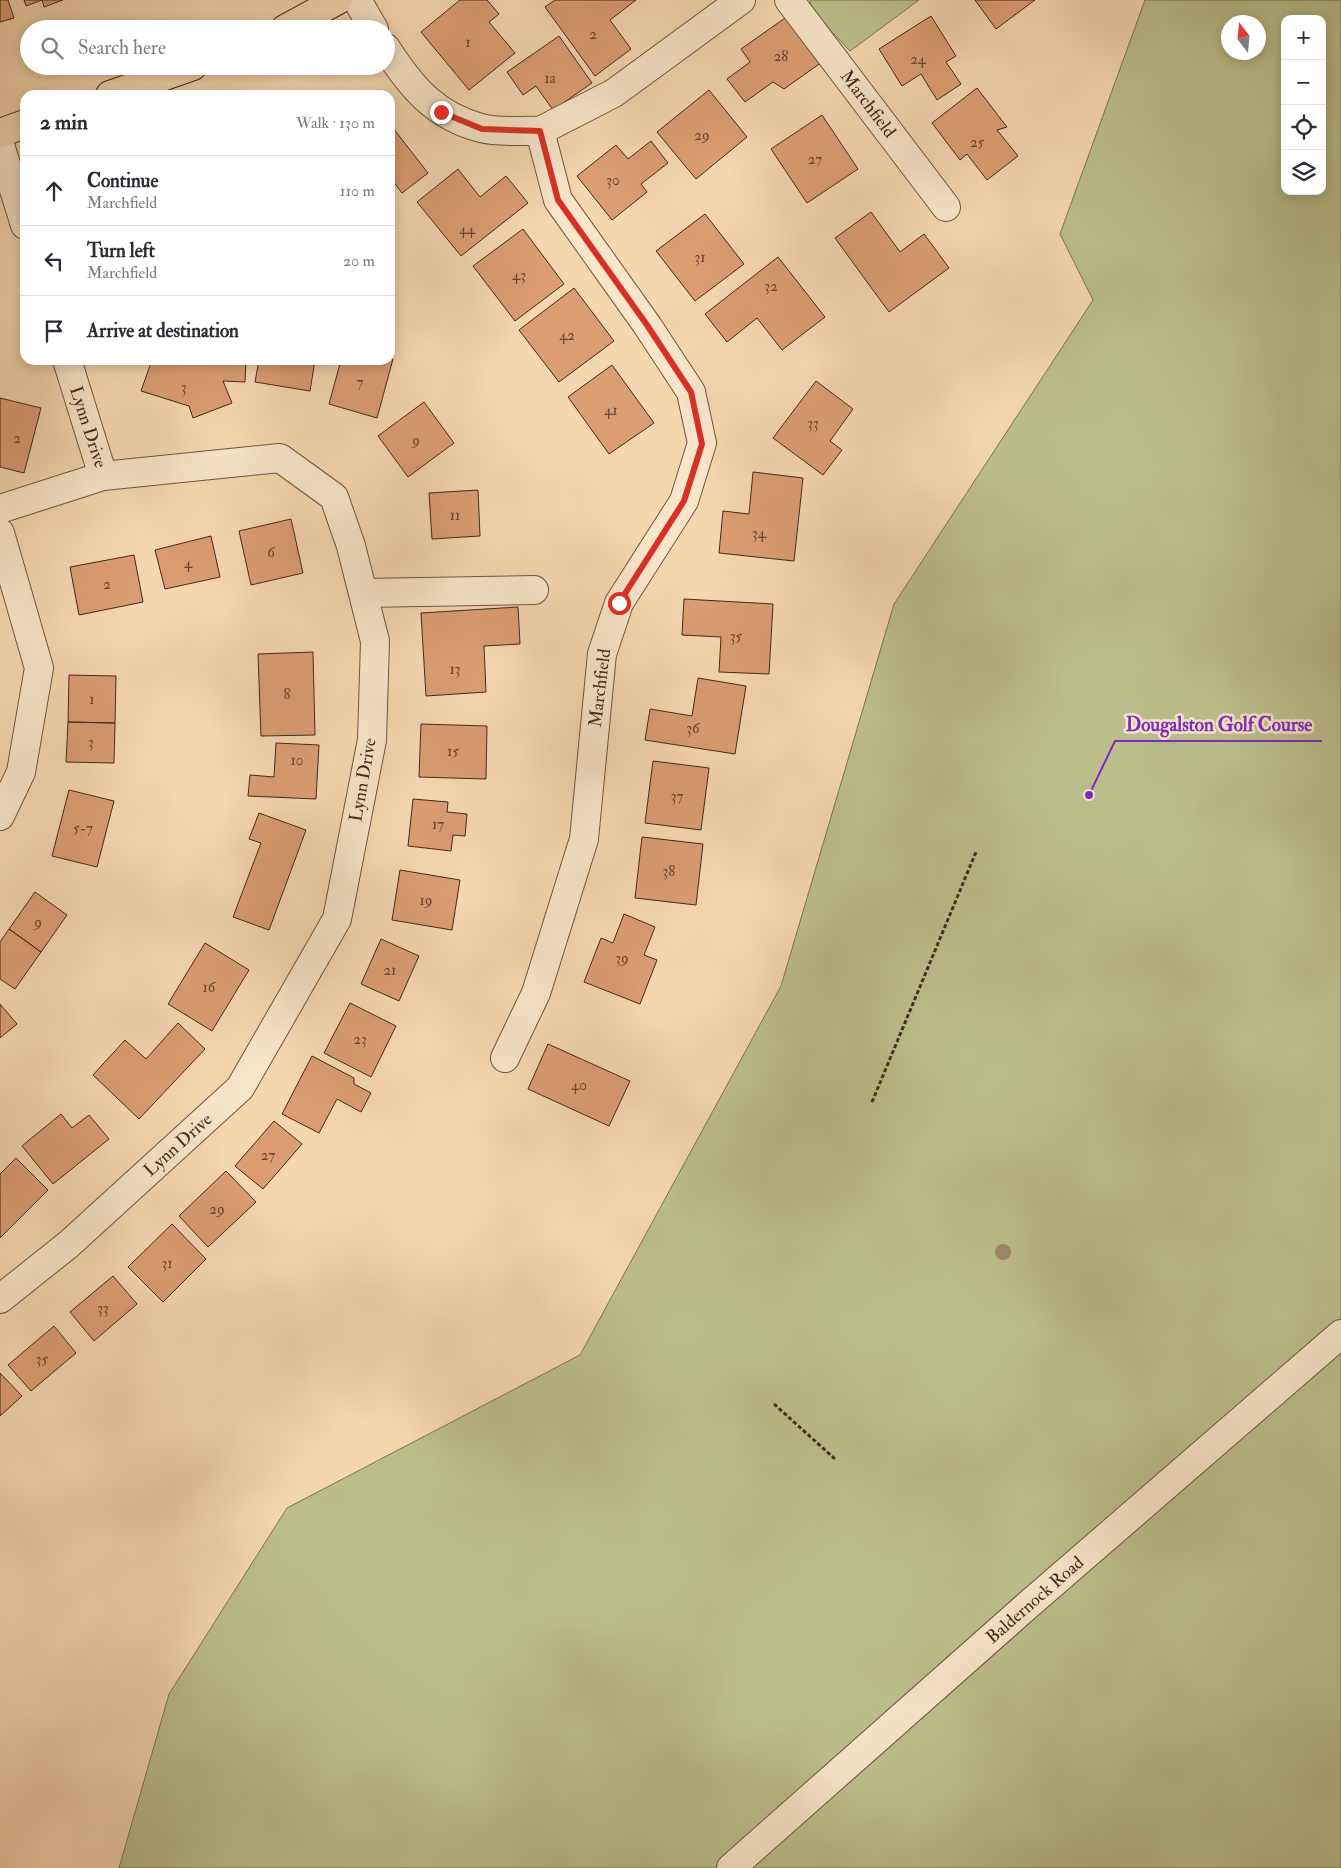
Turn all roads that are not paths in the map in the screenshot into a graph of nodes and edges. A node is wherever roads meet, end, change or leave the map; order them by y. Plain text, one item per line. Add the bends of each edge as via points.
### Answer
1 (338, 0) edge
2 (357, 0) edge
3 (742, 0) edge
4 (789, 0) edge
5 (301, 20) edge
6 (369, 20) edge
7 (395, 62) edge
8 (167, 75) edge
9 (124, 90) edge
10 (20, 126) edge
11 (540, 131) junction
12 (0, 133) edge
13 (0, 145) edge
14 (946, 207) dead end
15 (20, 209) edge
16 (69, 365) edge
17 (103, 476) junction
18 (0, 509) edge
19 (0, 533) edge
20 (534, 590) dead end
21 (363, 593) junction
22 (0, 816) edge
23 (505, 1058) dead end
24 (0, 1299) edge
25 (1341, 1334) edge
26 (731, 1868) edge

1 - 5 main road
2 - 6 street
3 - 11 street via 614,93
4 - 14 street, Marchfield
7 - 11 street via 407,81 441,112 482,129
8 - 9 main road
10 - 12 main road
11 - 23 street, Marchfield via 558,200 691,392 702,444 684,501 619,603 602,654 584,839 536,993
13 - 15 street
16 - 17 street, Lynn Drive
17 - 18 street
17 - 21 street, Lynn Drive via 280,458 334,497
19 - 22 street via 39,668 21,772
20 - 21 street
21 - 24 street, Lynn Drive via 375,640 372,740 337,919 240,1088 69,1244
25 - 26 street, Baldernock Road

